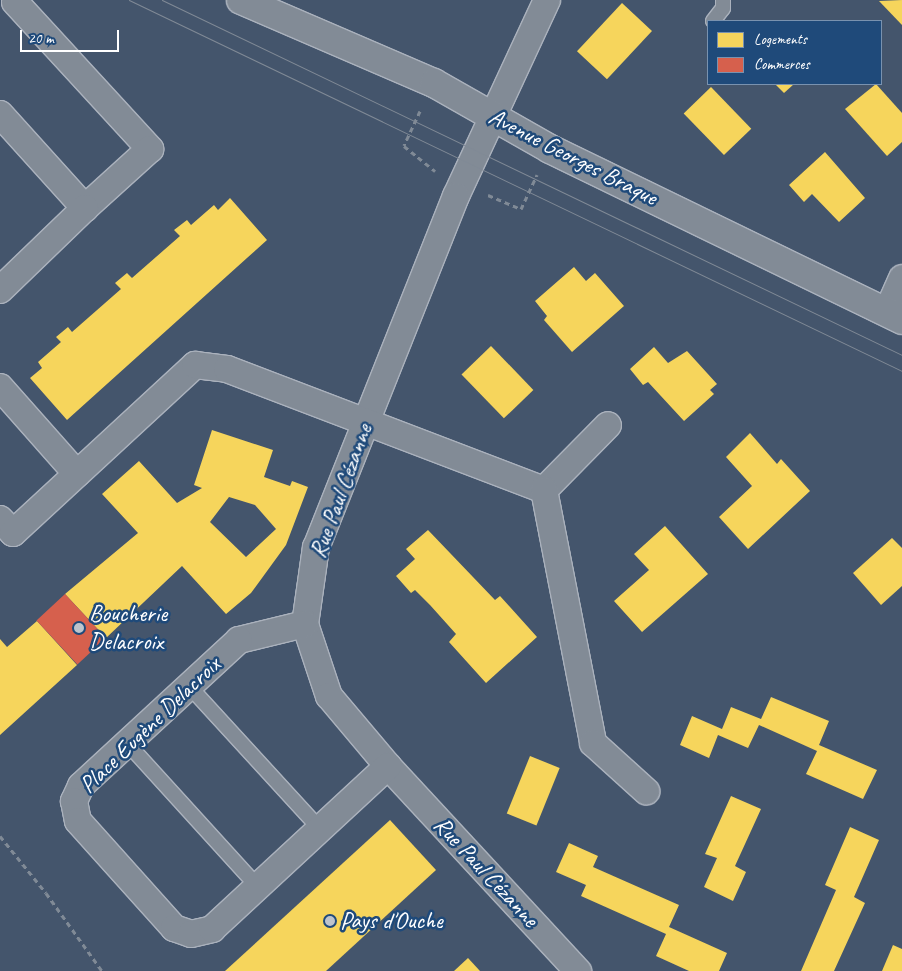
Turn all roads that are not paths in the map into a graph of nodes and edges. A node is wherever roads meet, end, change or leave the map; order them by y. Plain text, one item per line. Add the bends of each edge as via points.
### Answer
1 (241, 0) edge
2 (547, 0) edge
3 (723, 0) edge
4 (15, 2) dead end
5 (714, 20) edge
6 (0, 114) edge
7 (494, 117) junction
8 (85, 208) junction
9 (902, 278) edge
10 (0, 290) edge
11 (894, 316) edge
12 (0, 387) edge
13 (366, 423) junction
14 (608, 425) dead end
15 (77, 474) junction
16 (544, 490) junction
17 (0, 519) edge
18 (305, 624) junction
19 (189, 686) junction
20 (127, 743) junction
21 (388, 766) junction
22 (646, 791) dead end
23 (320, 828) junction
24 (258, 886) junction
25 (578, 971) edge

1 - 7 street, Avenue Georges Braque via 434,83
2 - 7 street, Rue Paul Cézanne
3 - 5 lane via 723,8
4 - 8 street via 150,149
6 - 8 street
7 - 11 street, Avenue Georges Braque via 550,149
7 - 13 street, Rue Paul Cézanne via 456,196
8 - 10 street
9 - 11 street
12 - 15 street
13 - 15 street via 227,369 195,365
13 - 16 street
13 - 18 street, Rue Paul Cézanne via 316,547
14 - 16 street
15 - 17 street via 13,533
16 - 22 street via 593,743
18 - 19 street, Place Eugène Delacroix via 239,640
18 - 21 street, Rue Paul Cézanne via 329,696
19 - 20 street, Place Eugène Delacroix
19 - 23 lane
20 - 24 lane
20 - 24 street, Place Eugène Delacroix via 81,786 74,801 78,821 174,928 191,934 212,929
21 - 23 street, Place Eugène Delacroix
21 - 25 street, Rue Paul Cézanne
23 - 24 street, Place Eugène Delacroix

